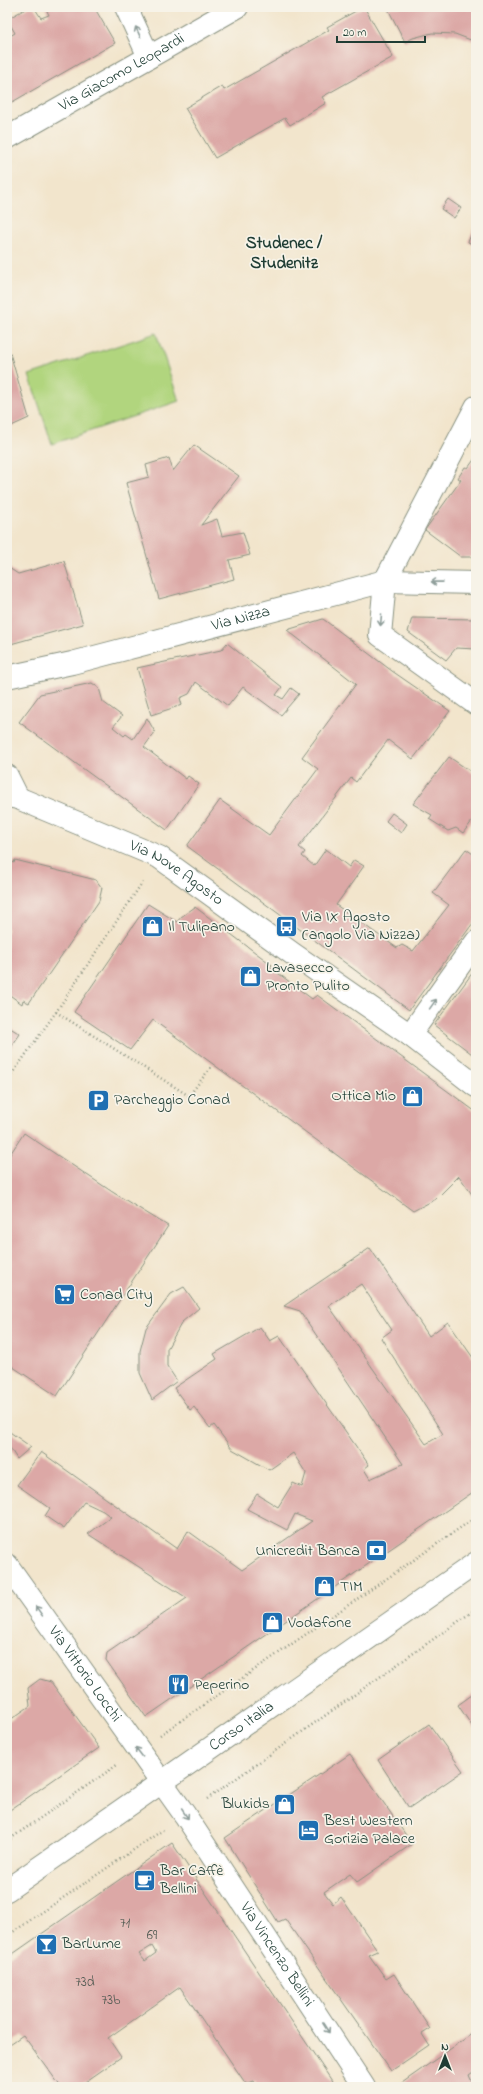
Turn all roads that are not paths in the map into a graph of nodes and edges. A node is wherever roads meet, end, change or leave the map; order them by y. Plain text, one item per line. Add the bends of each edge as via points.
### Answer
1 (126, 7) edge
2 (237, 7) edge
3 (149, 57) junction
4 (7, 138) edge
5 (476, 408) edge
6 (385, 581) junction
7 (476, 583) edge
8 (7, 677) edge
9 (476, 704) edge
10 (7, 776) edge
11 (12, 797) edge
12 (476, 942) edge
13 (410, 1036) junction
14 (476, 1086) edge
15 (476, 1563) edge
16 (7, 1566) edge
17 (163, 1782) junction
18 (7, 1890) edge
19 (364, 2087) edge

3 -> 1 street
2 - 3 street, Via Giacomo Leopardi
3 - 4 street, Via Giacomo Leopardi
5 - 6 street
7 -> 6 street, Via Nizza
6 - 8 street, Via Nizza via 72,663
6 -> 9 street via 380,635
10 - 11 street, Via Nove Agosto
11 - 13 street, Via Nove Agosto via 159,857
13 -> 12 street
13 - 14 street, Via Nove Agosto
15 - 17 street, Corso Italia
17 -> 16 street, Via Vittorio Locchi
17 - 18 street, Corso Italia
17 -> 19 street, Via Vincenzo Bellini

